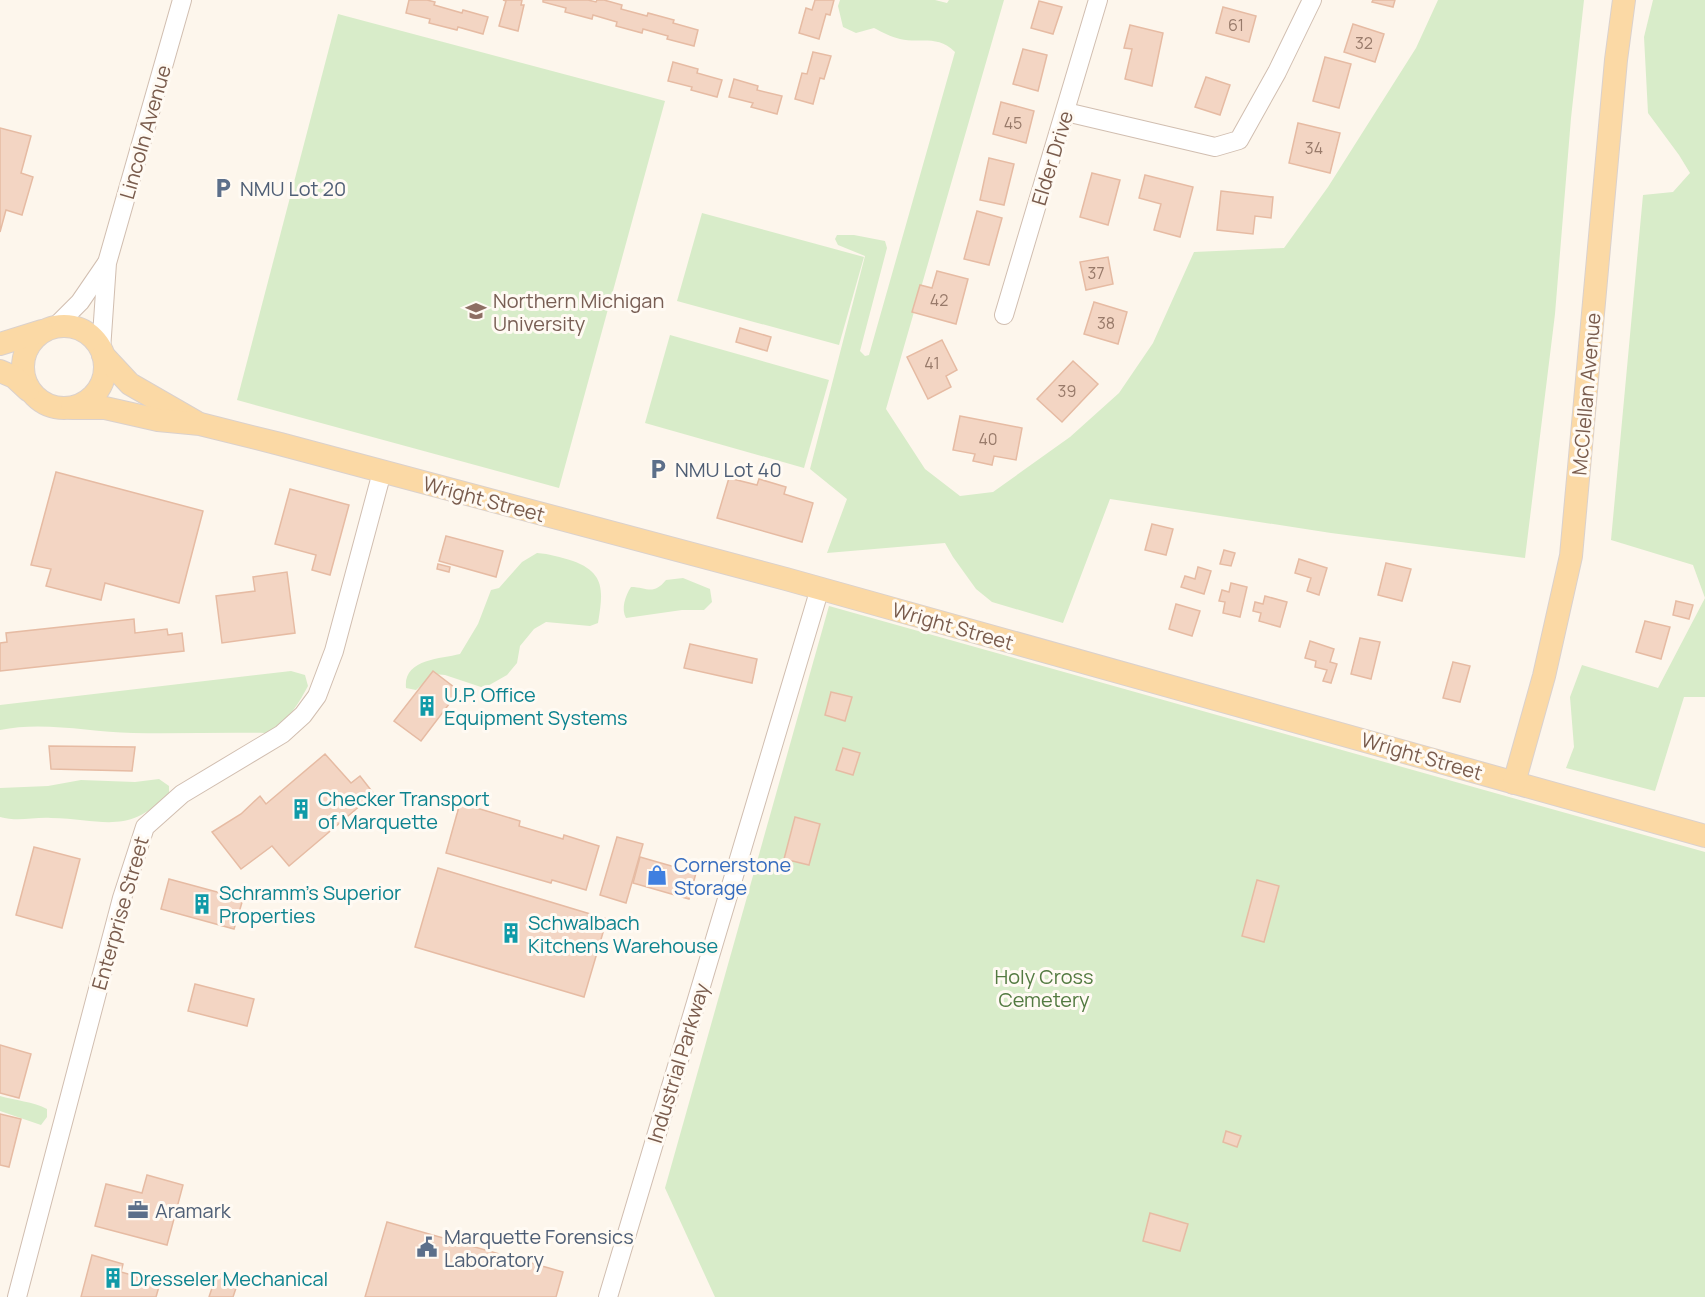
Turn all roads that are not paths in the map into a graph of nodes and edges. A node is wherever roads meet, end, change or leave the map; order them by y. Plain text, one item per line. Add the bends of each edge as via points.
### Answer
1 (182, 0) edge
2 (1098, 0) edge
3 (1312, 0) edge
4 (1624, 0) edge
5 (1066, 112) junction
6 (107, 263) junction
7 (1004, 315) dead end
8 (50, 328) junction
9 (0, 344) edge
10 (102, 352) junction
11 (0, 371) edge
12 (28, 390) junction
13 (72, 408) junction
14 (200, 424) junction
15 (382, 472) junction
16 (820, 588) junction
17 (1514, 783) junction
18 (1705, 836) edge
19 (17, 1297) edge
20 (608, 1297) edge

1 - 6 street, Lincoln Avenue
2 - 5 street, Elder Drive
3 - 5 street via 1239,140 1215,147
4 - 17 main road, McClellan Avenue via 1571,556 1544,676
5 - 7 street, Elder Drive
6 - 8 street, Lincoln Avenue via 81,302
6 - 10 street, Lincoln Avenue
8 - 9 main road
8 - 10 main road via 74,327 85,332 95,339
8 - 12 main road via 30,343 24,353 23,378
10 - 13 main road via 105,374 101,386 84,404
10 - 14 main road, Wright Street via 130,384
11 - 12 main road
12 - 13 main road via 47,406
13 - 14 main road, Wright Street via 105,408 158,420
14 - 15 main road, Wright Street
15 - 16 main road, Wright Street
15 - 19 street, Enterprise Street via 334,651 317,696 282,734 182,794 145,827 122,898
16 - 17 main road, Wright Street
16 - 20 street, Industrial Parkway
17 - 18 main road, Wright Street

